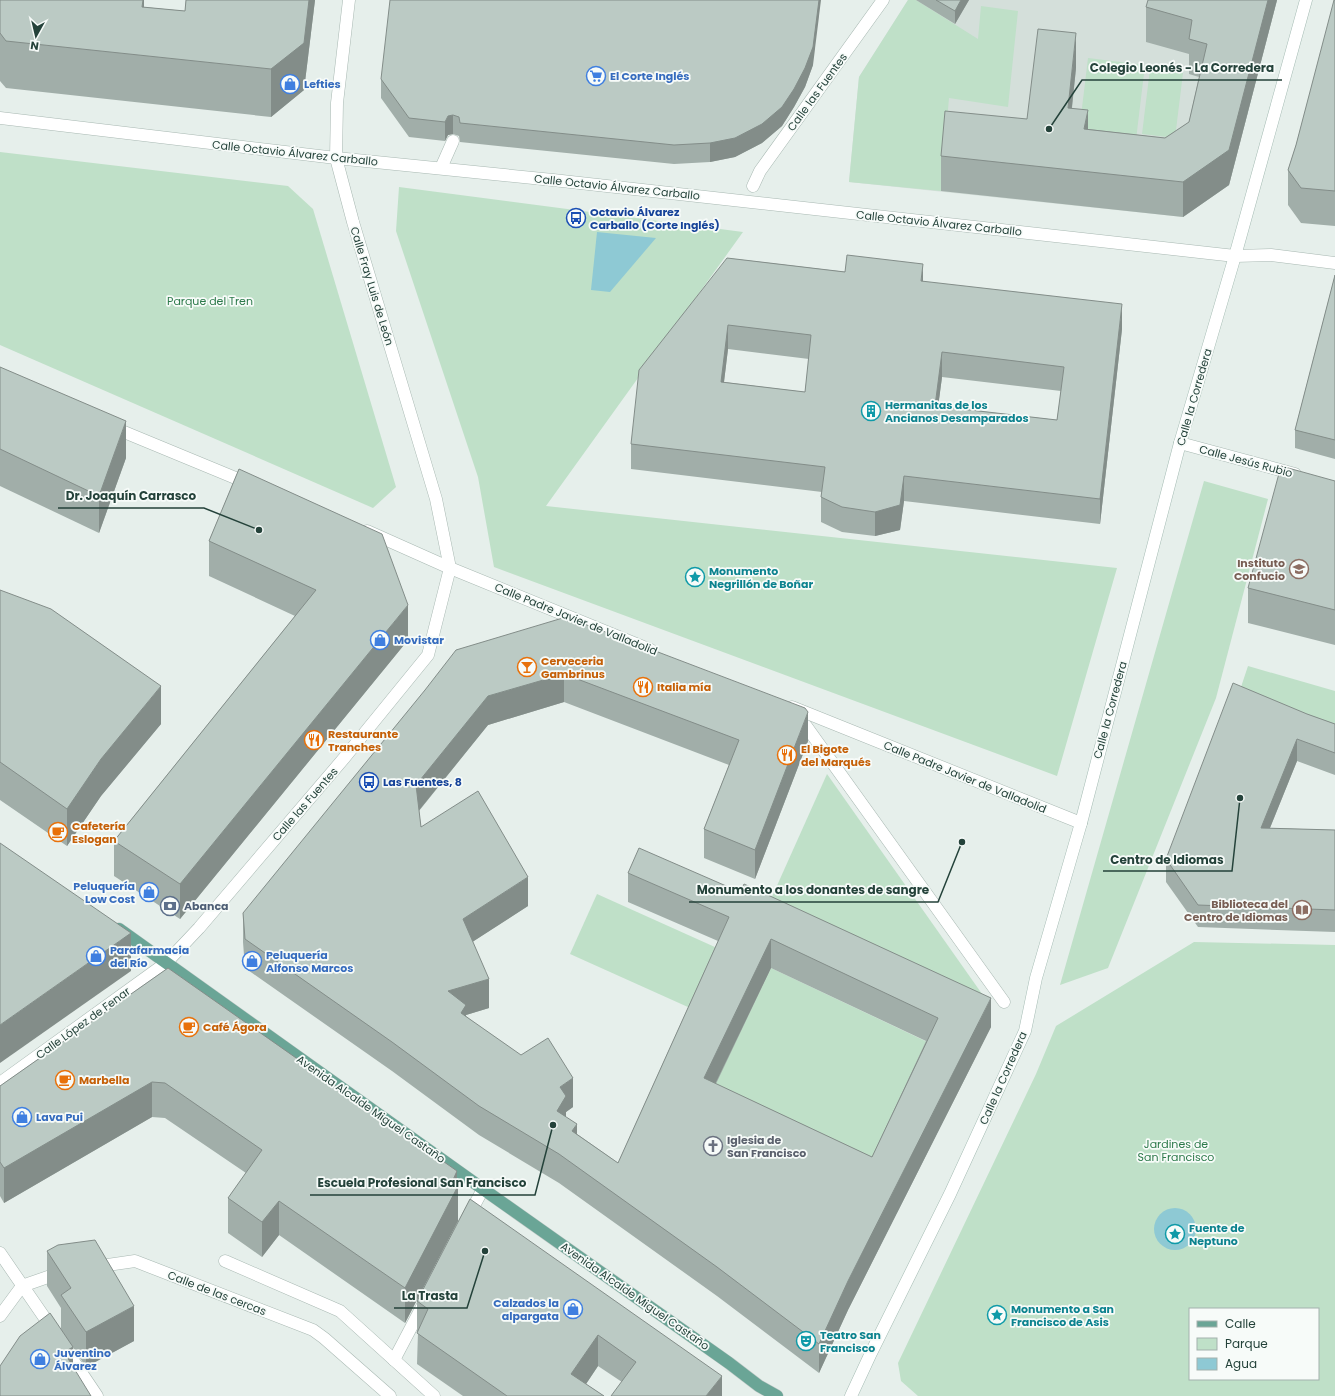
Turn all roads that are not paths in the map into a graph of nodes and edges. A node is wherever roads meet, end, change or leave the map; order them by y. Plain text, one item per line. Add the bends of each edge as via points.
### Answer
1 (349, 0) edge
2 (883, 0) edge
3 (1306, 0) edge
4 (0, 118) edge
5 (453, 141) dead end
6 (336, 158) junction
7 (442, 168) junction
8 (752, 186) dead end
9 (1235, 256) junction
10 (1335, 263) edge
11 (98, 421) edge
12 (1180, 443) junction
13 (1304, 477) edge
14 (264, 490) edge
15 (359, 527) edge
16 (450, 568) junction
17 (662, 654) edge
18 (778, 702) edge
19 (806, 726) edge
20 (1081, 823) junction
21 (111, 923) edge
22 (166, 962) junction
23 (1004, 1002) dead end
24 (0, 1083) edge
25 (483, 1189) junction
26 (462, 1230) edge
27 (1, 1256) edge
28 (225, 1261) dead end
29 (22, 1286) junction
30 (430, 1292) edge
31 (0, 1316) edge
32 (47, 1321) junction
33 (36, 1330) edge
34 (394, 1360) junction
35 (762, 1391) edge
36 (97, 1396) edge
37 (390, 1396) edge
38 (434, 1396) edge
39 (777, 1396) edge
40 (851, 1396) edge

1 - 6 street, Calle Fray Luis de León via 337,103
2 - 8 street, Calle las Fuentes via 760,171
3 - 9 street, Calle la Corredera
4 - 6 street, Calle Octavio Álvarez Carballo
5 - 7 street
6 - 7 street, Calle Octavio Álvarez Carballo
6 - 16 street, Calle Fray Luis de León via 355,230 436,499
7 - 9 street, Calle Octavio Álvarez Carballo
9 - 10 street, Calle Octavio Álvarez Carballo via 1271,255
9 - 12 street, Calle la Corredera
11 - 14 street
12 - 13 street, Calle Jesús Rubio
12 - 20 street, Calle la Corredera
15 - 16 street, Calle Padre Javier de Valladolid
16 - 17 street, Calle Padre Javier de Valladolid
16 - 22 street, Calle las Fuentes via 428,655 340,763 199,928
18 - 20 street, Calle Padre Javier de Valladolid
19 - 23 street
20 - 40 street, Calle la Corredera via 1036,978 1025,1032 950,1194
21 - 22 main road, Avenida Alcalde Miguel Castaño
22 - 24 street, Calle López de Fenar
22 - 25 main road, Avenida Alcalde Miguel Castaño
25 - 26 street
25 - 35 main road, Avenida Alcalde Miguel Castaño via 729,1363
27 - 29 street
28 - 34 street via 340,1311
29 - 31 street
29 - 32 street
29 - 37 street, Calle de las cercas via 56,1273 135,1261 314,1330
30 - 34 street
32 - 33 street
32 - 36 street
34 - 38 street
35 - 39 main road, Avenida Alcalde Miguel Castaño

